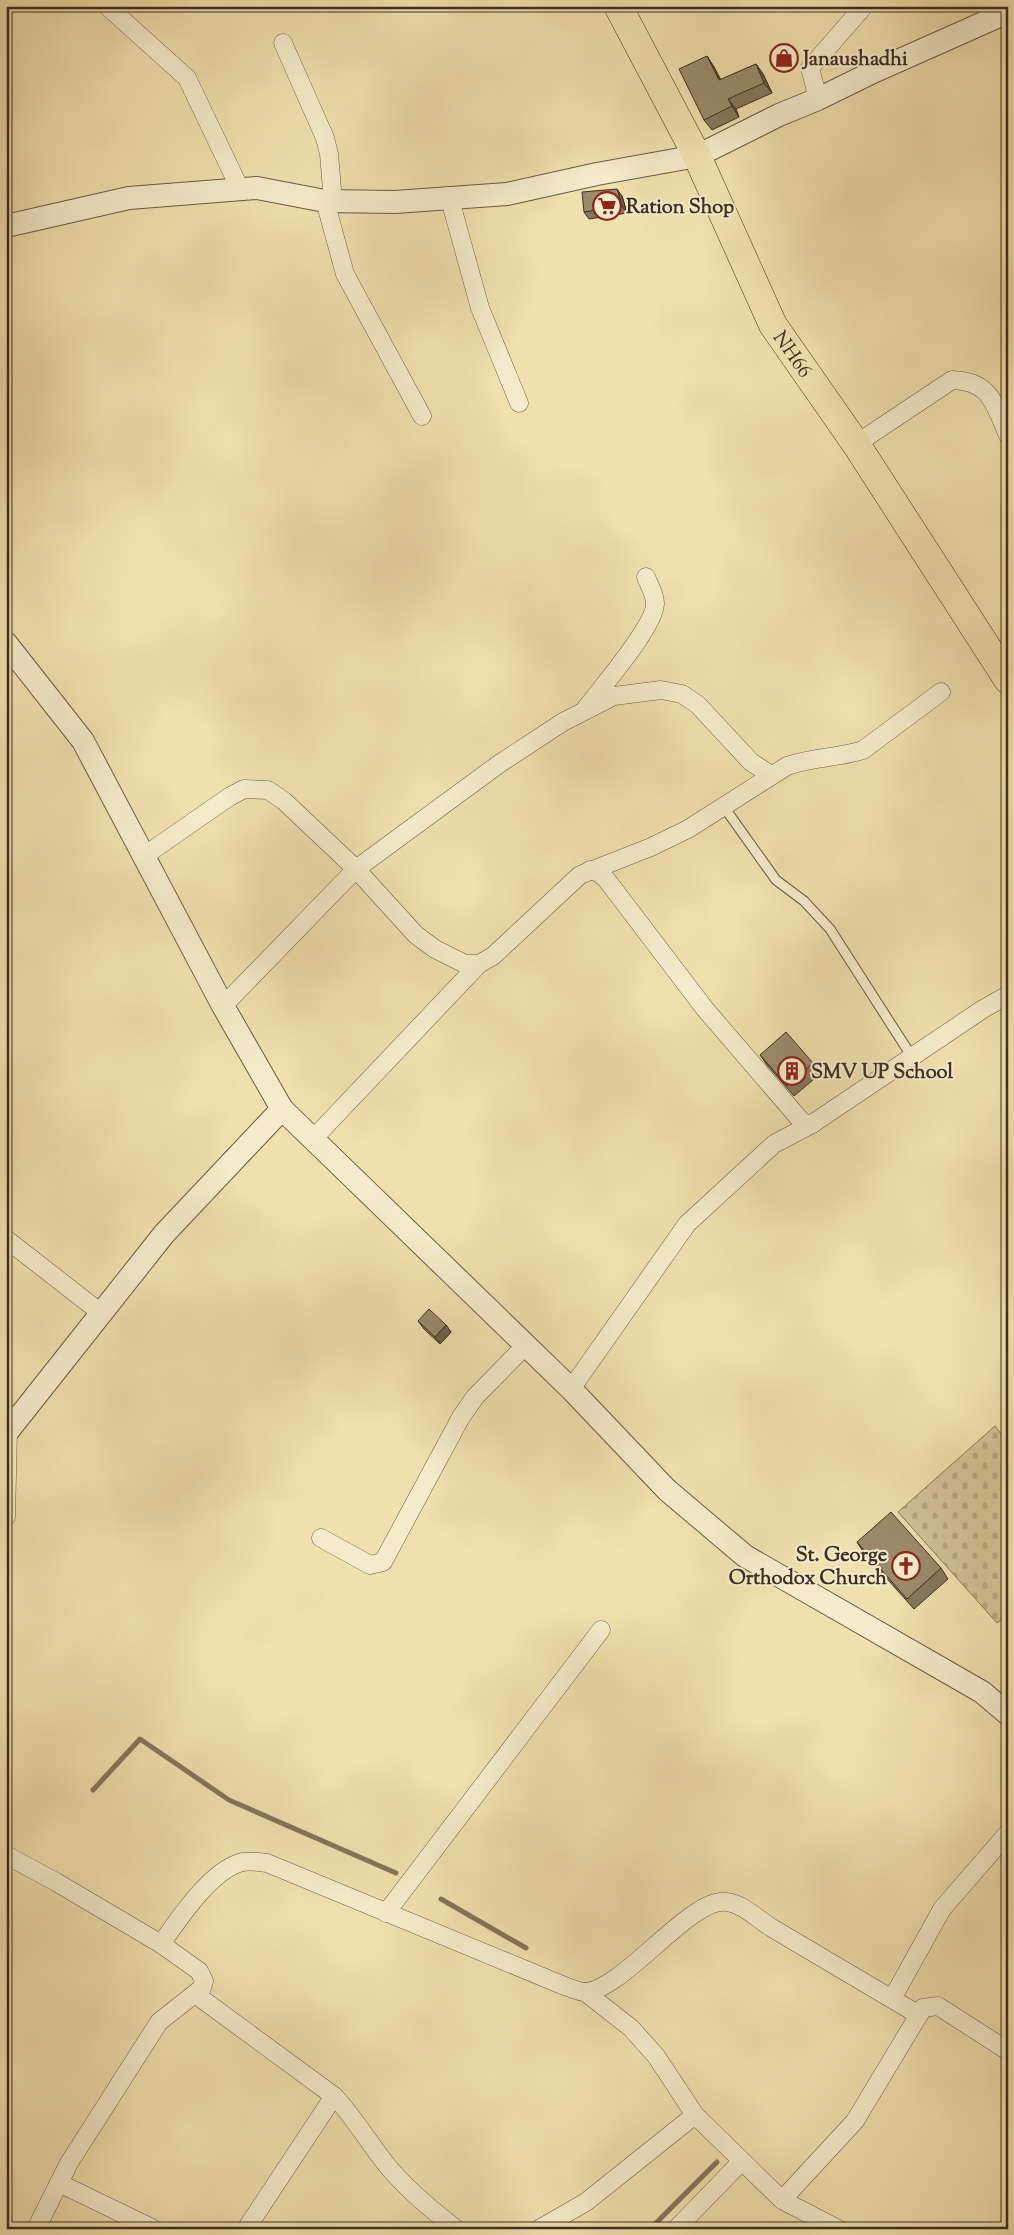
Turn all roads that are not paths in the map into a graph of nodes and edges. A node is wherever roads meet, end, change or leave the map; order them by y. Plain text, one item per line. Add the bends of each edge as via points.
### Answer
1 (107, 6) edge
2 (618, 6) edge
3 (864, 6) edge
4 (1008, 12) edge
5 (283, 43) dead end
6 (818, 99) junction
7 (697, 156) junction
8 (240, 189) junction
9 (449, 196) junction
10 (329, 201) junction
11 (6, 226) edge
12 (519, 403) dead end
13 (422, 416) dead end
14 (1008, 435) edge
15 (856, 444) junction
16 (646, 577) dead end
17 (6, 642) edge
18 (1008, 680) edge
19 (941, 692) dead end
20 (584, 710) junction
21 (771, 774) junction
22 (724, 808) junction
23 (144, 856) junction
24 (356, 869) junction
25 (590, 870) junction
26 (479, 964) junction
27 (1008, 995) edge
28 (223, 1006) junction
29 (912, 1057) junction
30 (282, 1109) junction
31 (812, 1124) junction
32 (313, 1139) junction
33 (6, 1239) edge
34 (101, 1313) junction
35 (526, 1345) junction
36 (571, 1389) junction
37 (7, 1431) edge
38 (6, 1517) edge
39 (321, 1538) dead end
40 (601, 1630) dead end
41 (1008, 1714) edge
42 (1008, 1833) edge
43 (6, 1855) edge
44 (386, 1913) junction
45 (161, 1944) junction
46 (585, 1992) junction
47 (195, 1994) junction
48 (892, 1999) junction
49 (919, 2015) junction
50 (1008, 2051) edge
51 (334, 2096) junction
52 (695, 2115) junction
53 (741, 2162) junction
54 (59, 2183) junction
55 (782, 2200) junction
56 (36, 2229) edge
57 (154, 2229) edge
58 (246, 2229) edge
59 (456, 2229) edge
60 (539, 2229) edge
61 (676, 2229) edge
62 (838, 2229) edge

1 - 8 street via 187,78
2 - 7 highway, NH66 / NH66
3 - 6 street via 810,68
4 - 6 street
5 - 10 street via 325,138 329,154
6 - 7 street via 779,114
7 - 9 street via 507,194
7 - 15 highway, NH66 / NH66 via 773,325
8 - 10 street via 257,188
8 - 11 street via 129,198
9 - 10 street via 395,202
9 - 12 street via 480,308
10 - 13 street via 345,274
14 - 15 street via 983,387 974,382 952,380
15 - 18 highway, NH66 / NH66
16 - 20 street via 655,603 653,615
17 - 23 street via 83,741
19 - 21 street via 863,750 803,760
20 - 21 street via 614,696 638,691 661,690 682,694 698,704 751,762
20 - 24 street via 499,764
21 - 22 street
22 - 25 street via 651,847
22 - 29 lane via 776,880 804,901 830,929
23 - 24 street via 229,797 254,788 268,790 284,801
23 - 28 street
24 - 26 street via 416,935 434,950 465,964
24 - 28 street
25 - 26 street via 580,875 493,956
25 - 31 street via 606,879 705,1009 798,1119
26 - 32 street
27 - 29 street
28 - 30 street
29 - 31 street
30 - 32 street
30 - 34 street via 164,1234
31 - 36 street via 774,1144 688,1224
32 - 35 street
33 - 34 street
34 - 37 street
35 - 36 street
35 - 39 street via 475,1397 461,1416 383,1562 370,1565
36 - 41 street via 666,1490 745,1556 982,1692
37 - 38 street
40 - 44 street
42 - 48 street via 942,1909
43 - 45 street
44 - 45 street via 267,1863 239,1863 194,1899
44 - 46 street
45 - 47 street via 203,1975 202,1988
46 - 48 street via 609,1982 697,1912 715,1902 726,1902 742,1907
46 - 52 street via 631,2028 656,2056
47 - 51 street
47 - 54 street via 159,2022
48 - 49 street
49 - 50 street via 923,2008 938,2006
49 - 55 street via 855,2120
51 - 58 street
51 - 59 street via 412,2194
52 - 53 street
52 - 60 street via 586,2202
53 - 55 street
53 - 61 street
54 - 56 street
54 - 57 street
55 - 62 street

